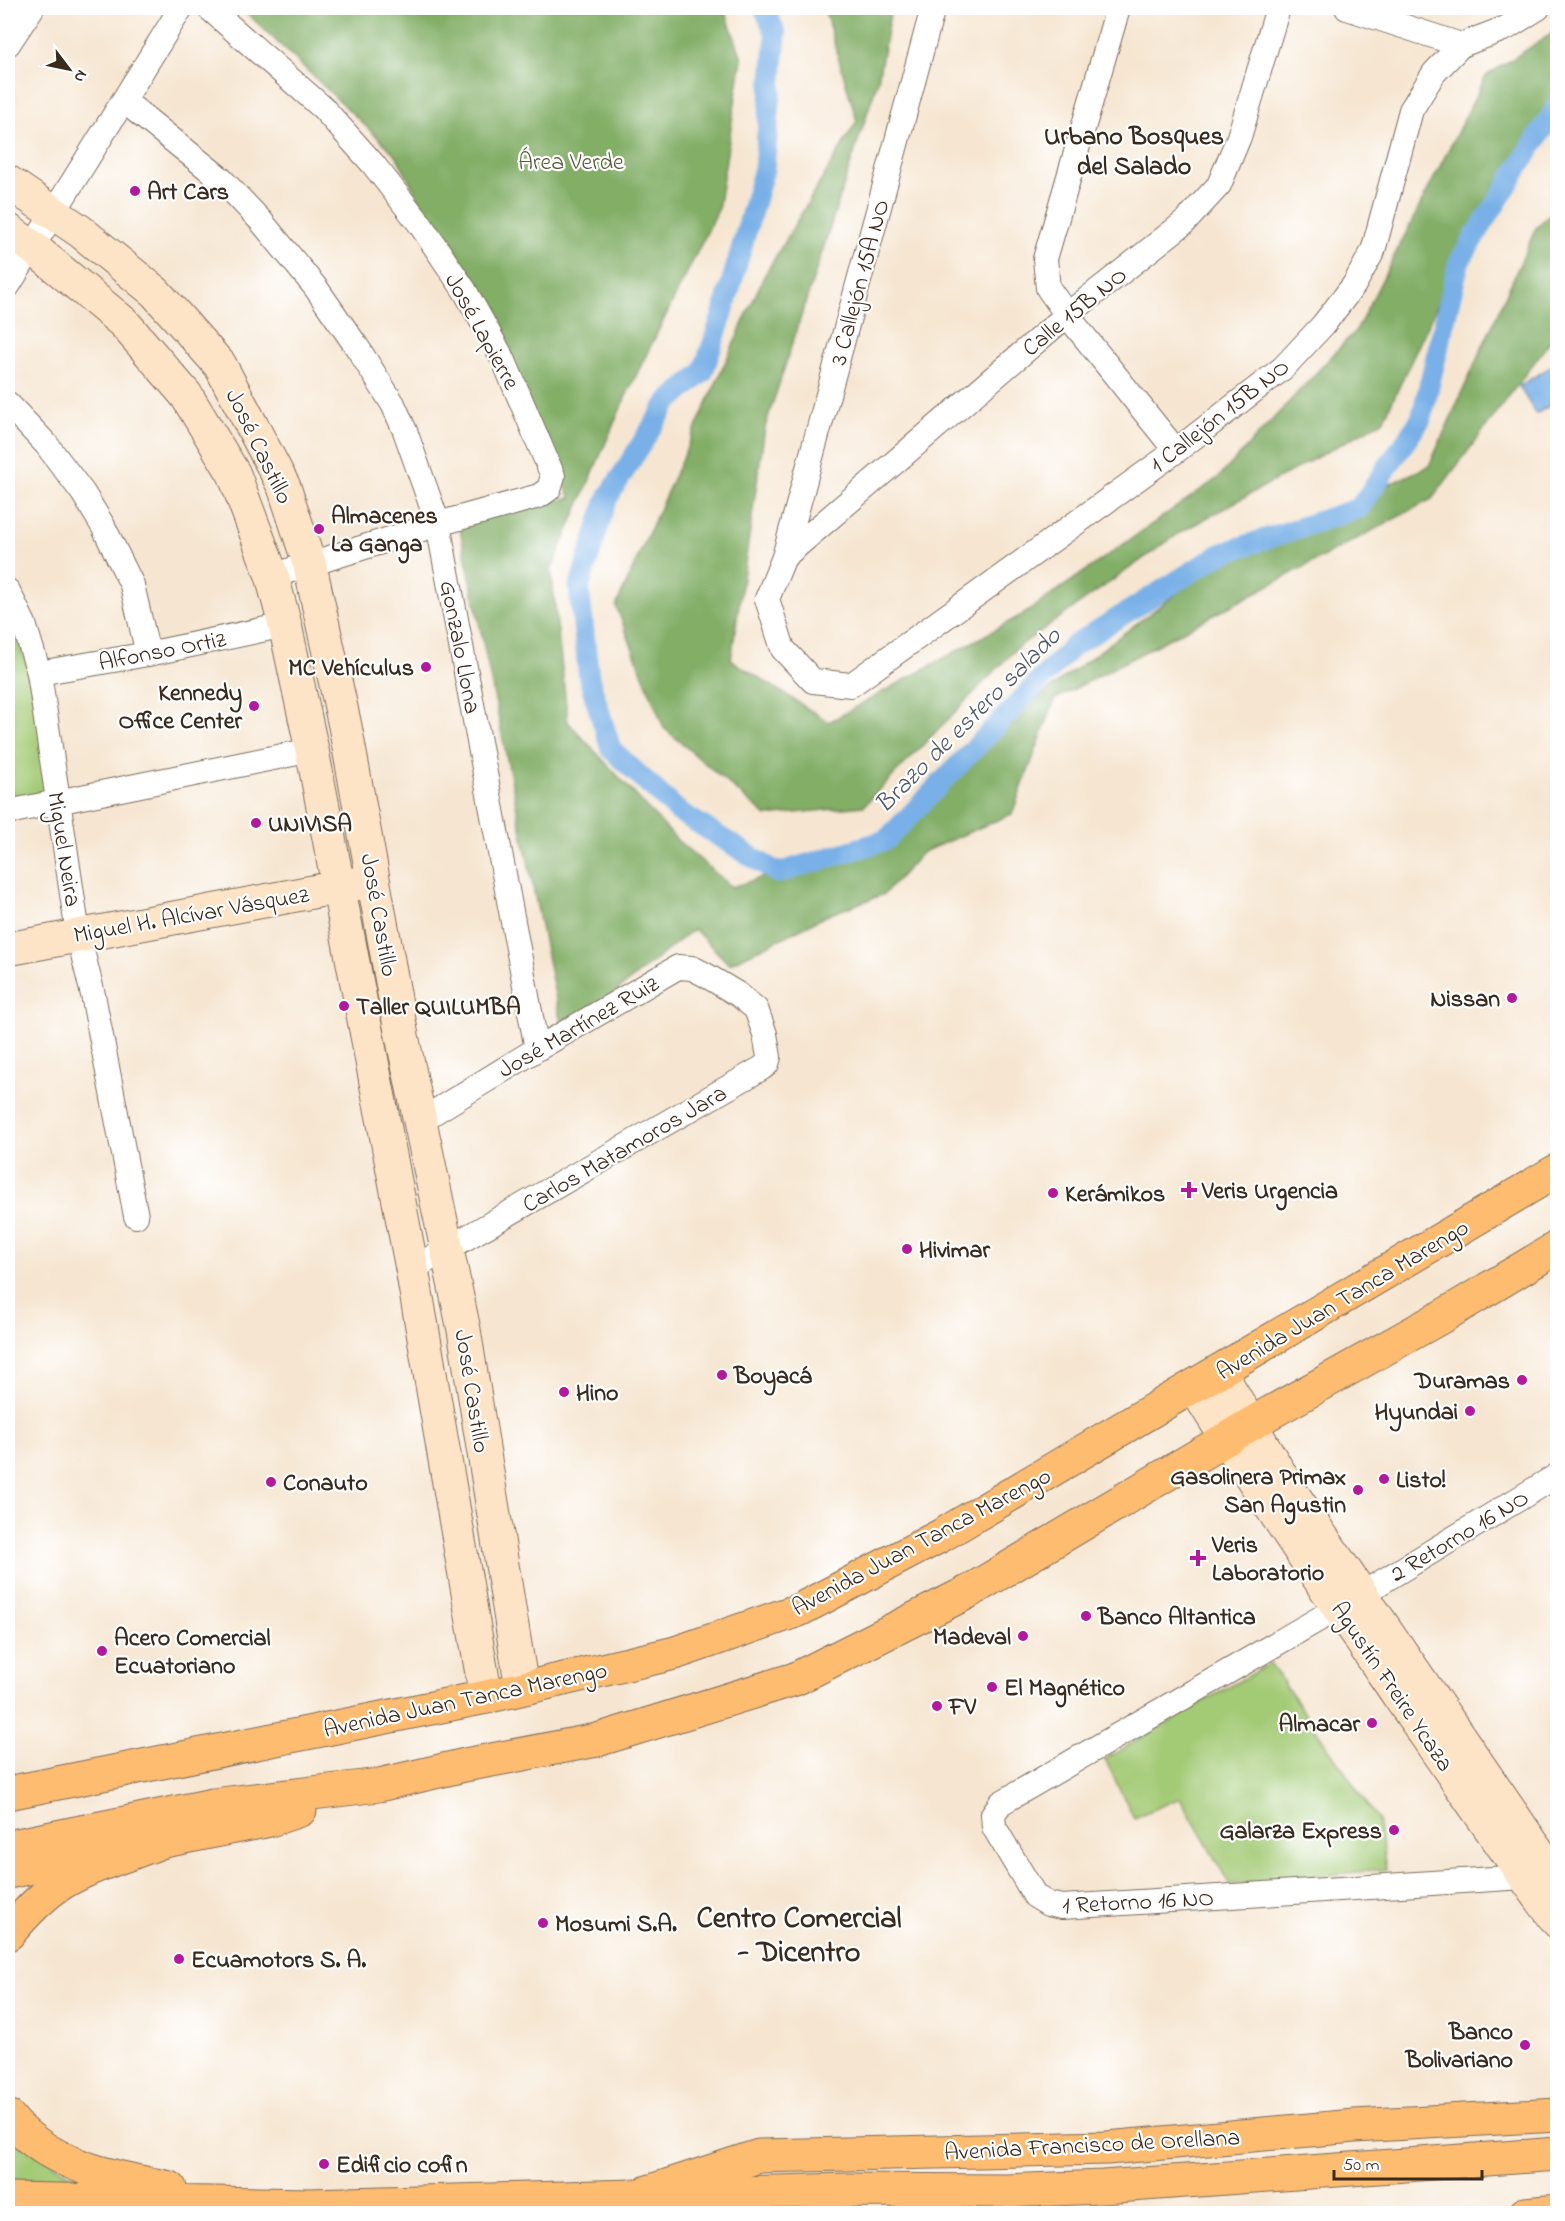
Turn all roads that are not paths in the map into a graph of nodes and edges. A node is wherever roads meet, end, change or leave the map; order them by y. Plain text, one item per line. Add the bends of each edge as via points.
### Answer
1 (32, 8) edge
2 (181, 8) edge
3 (209, 8) edge
4 (933, 8) edge
5 (1119, 8) edge
6 (1278, 8) edge
7 (1347, 8) edge
8 (1538, 8) edge
9 (8, 44) edge
10 (1461, 45) junction
11 (124, 101) junction
12 (8, 182) edge
13 (54, 213) junction
14 (20, 238) edge
15 (8, 285) edge
16 (1067, 315) junction
17 (8, 404) edge
18 (1176, 451) junction
19 (438, 524) junction
20 (784, 557) junction
21 (310, 566) junction
22 (272, 576) junction
23 (8, 591) edge
24 (285, 625) junction
25 (148, 654) junction
26 (39, 673) junction
27 (851, 685) joint
28 (312, 750) junction
29 (58, 802) junction
30 (8, 812) edge
31 (375, 881) junction
32 (339, 887) junction
33 (78, 934) junction
34 (8, 949) edge
35 (739, 995) joint
36 (537, 1049) junction
37 (420, 1121) junction
38 (1557, 1170) edge
39 (136, 1216) dead end
40 (1557, 1247) edge
41 (448, 1249) junction
42 (412, 1269) junction
43 (1206, 1378) junction
44 (1239, 1431) junction
45 (1557, 1475) edge
46 (1349, 1601) junction
47 (522, 1688) junction
48 (486, 1697) junction
49 (379, 1785) junction
50 (8, 1793) edge
51 (160, 1842) junction
52 (8, 1847) edge
53 (8, 1872) edge
54 (1547, 1873) edge
55 (1557, 1922) edge
56 (8, 1934) edge
57 (1557, 2115) edge
58 (8, 2116) edge
59 (1557, 2154) edge
60 (633, 2197) junction
61 (8, 2199) edge
62 (248, 2204) junction
63 (1557, 2211) edge
64 (1524, 2214) edge

1 - 9 street
2 - 11 street
3 - 19 street, José Lapierre via 317,102 373,164 465,291 504,361 553,476 551,485 539,496
4 - 20 street, 3 Callejón 15A NO
5 - 16 street via 1046,260 1048,288
6 - 16 street, Calle 15B NO via 1239,137 1219,185 1185,222
7 - 10 street
8 - 10 street via 1506,28
10 - 18 street, 1 Callejón 15B NO via 1434,73 1411,110 1372,251 1354,285 1283,368
11 - 13 street
11 - 19 street, Gonzalo Llona via 221,179 316,288 393,404
12 - 13 street, José Castillo
13 - 14 street
13 - 21 street, José Castillo via 155,292 220,365 284,487
14 - 15 street
14 - 22 street, José Castillo via 124,323 186,395 234,474
16 - 18 street
16 - 20 street, Calle 15B NO
17 - 25 street via 46,444 103,526 132,585
18 - 27 street, 1 Callejón 15B NO
19 - 21 street, José Lapierre
19 - 36 street, Gonzalo Llona
20 - 27 street, 3 Callejón 15A NO via 767,599 783,650 813,681
21 - 22 street, José Lapierre
21 - 31 street, José Castillo
22 - 24 street, José Castillo
23 - 26 street, Miguel Neira via 24,624
24 - 25 street, Alfonso Ortiz
24 - 28 street, José Castillo
25 - 26 street, Alfonso Ortiz
26 - 29 street, Miguel Neira
28 - 29 street
28 - 32 street, José Castillo
29 - 30 street
29 - 33 street, Miguel Neira
31 - 32 street, Miguel H. Alcívar Vásquez
31 - 37 street, José Castillo
32 - 33 street, Miguel H. Alcívar Vásquez
32 - 42 street, José Castillo
33 - 34 street, Miguel H. Alcívar Vásquez
33 - 39 street, Miguel Neira
35 - 36 street, José Martínez Ruiz via 692,968 678,967
35 - 41 street, Carlos Matamoros Jara via 756,1010 765,1034 767,1064
36 - 37 street, José Martínez Ruiz
37 - 41 street, José Castillo
38 - 43 main road, Avenida Juan Tanca Marengo
40 - 44 main road
41 - 42 street, Carlos Matamoros Jara
41 - 47 street, José Castillo
42 - 48 street, José Castillo
43 - 44 street, Agustín Freire Ycaza
43 - 47 main road, Avenida Juan Tanca Marengo via 942,1534 799,1610 675,1653
44 - 46 street, Agustín Freire Ycaza via 1287,1486
44 - 49 main road via 968,1592 795,1679 597,1740
45 - 46 street, 2 Retorno 16 NO
46 - 54 street, Agustín Freire Ycaza
46 - 54 street, 1 Retorno 16 NO via 1001,1803 993,1814 994,1827 1035,1896 1062,1907
47 - 48 main road, Avenida Juan Tanca Marengo
48 - 50 main road, Avenida Juan Tanca Marengo
49 - 51 main road via 270,1820
49 - 52 main road via 213,1805
51 - 53 main road
51 - 56 main road via 59,1885
54 - 55 street, Agustín Freire Ycaza
57 - 60 main road, Avenida Francisco de Orellana via 1354,2126 1107,2148 759,2156
58 - 62 main road via 34,2142 78,2166
59 - 60 main road, Avenida Francisco de Orellana via 1104,2187
60 - 62 main road, Avenida Francisco de Orellana
61 - 62 main road, Avenida Francisco de Orellana
63 - 64 main road

